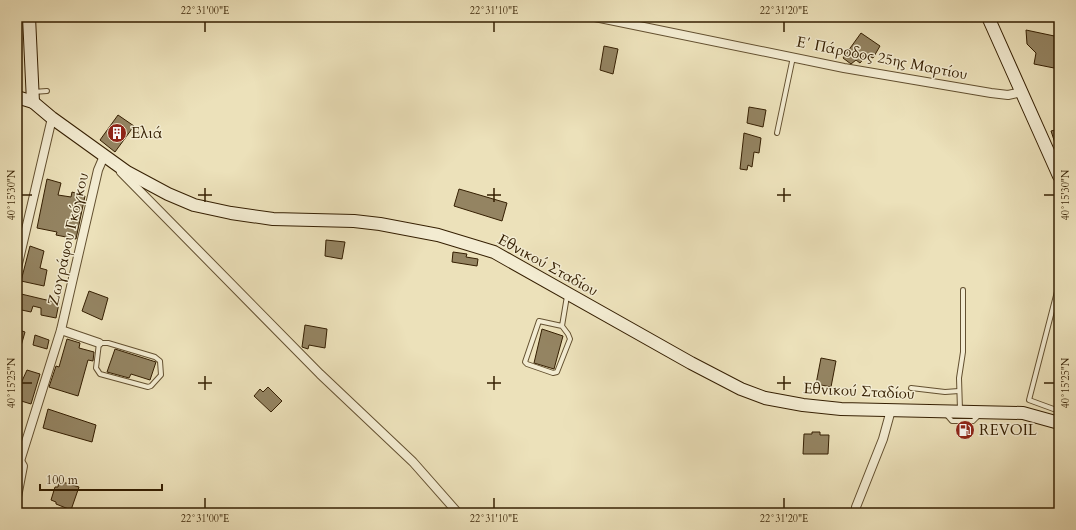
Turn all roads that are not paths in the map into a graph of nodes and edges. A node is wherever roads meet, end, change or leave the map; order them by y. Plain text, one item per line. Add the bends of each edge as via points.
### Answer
1 (29, 17) edge
2 (595, 17) edge
3 (988, 17) edge
4 (793, 56) junction
5 (47, 91) dead end
6 (1022, 92) junction
7 (17, 97) edge
8 (33, 97) junction
9 (52, 118) junction
10 (777, 132) dead end
11 (106, 158) junction
12 (1059, 176) edge
13 (17, 268) edge
14 (1059, 284) edge
15 (963, 290) dead end
16 (567, 293) junction
17 (562, 326) junction
18 (61, 330) junction
19 (99, 342) junction
20 (912, 388) dead end
21 (959, 391) junction
22 (892, 410) junction
23 (942, 410) junction
24 (960, 411) junction
25 (1059, 411) edge
26 (978, 416) dead end
27 (1059, 423) edge
28 (19, 460) edge
29 (17, 497) edge
30 (458, 513) edge
31 (859, 513) edge

1 - 8 street
2 - 4 street, Ε΄ Πάροδος 25ης Μαρτίου
3 - 6 street
4 - 6 street, Ε΄ Πάροδος 25ης Μαρτίου via 844,68 991,93 1008,95
4 - 10 lane
5 - 8 lane
6 - 12 street
7 - 8 street
8 - 9 street, Εθνικού Σταδίου
9 - 11 street, Εθνικού Σταδίου via 85,137
9 - 13 street
11 - 16 street, Εθνικού Σταδίου via 168,194 194,205 273,219 354,221 438,235 474,245 514,263
11 - 18 street, Ζωγράφου Γκόγκου via 98,170
11 - 30 street via 320,374 412,462
14 - 25 lane via 1029,400
15 - 21 lane via 963,352
16 - 17 lane
16 - 22 street, Εθνικού Σταδίου via 741,389 803,405
17 - 17 lane via 570,339 557,372 552,374 527,364 537,323 541,320
18 - 19 street
18 - 28 street, Ζωγράφου Γκόγκου
19 - 19 lane via 96,368 100,374 148,387 161,375 160,361 155,357
20 - 21 lane
21 - 24 lane
22 - 23 street, Εθνικού Σταδίου
22 - 31 street via 856,507 856,512
23 - 24 street, Εθνικού Σταδίου
23 - 26 lane via 952,421 973,421
24 - 27 street, Εθνικού Σταδίου via 1023,413
28 - 29 street, Ζωγράφου Γκόγκου via 23,466

